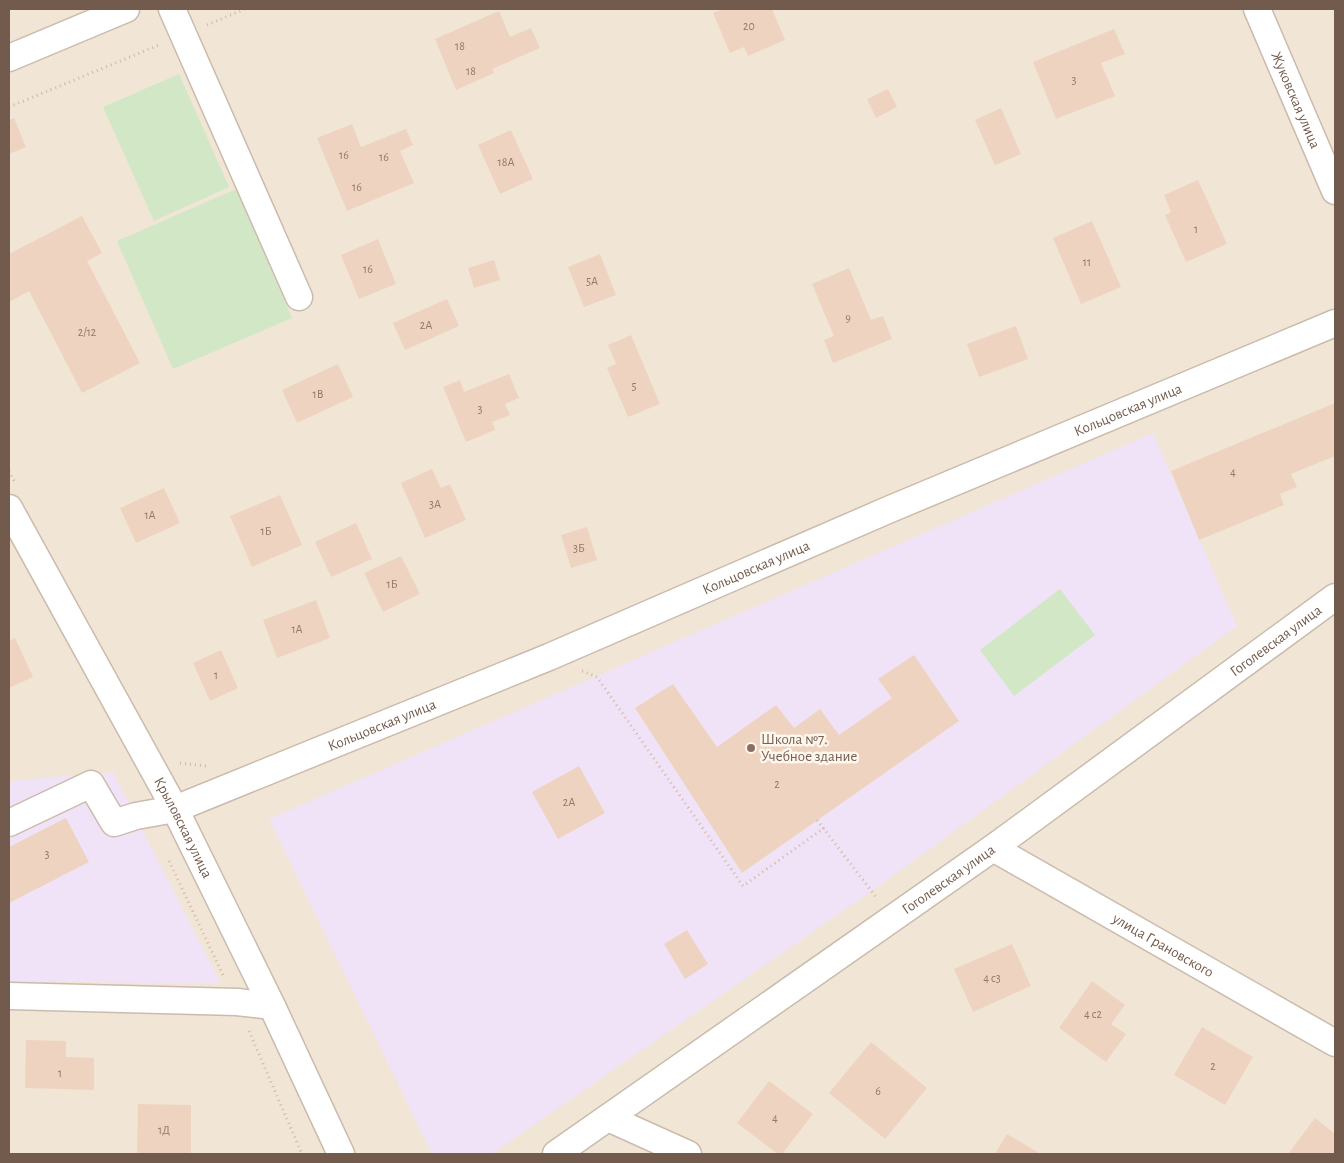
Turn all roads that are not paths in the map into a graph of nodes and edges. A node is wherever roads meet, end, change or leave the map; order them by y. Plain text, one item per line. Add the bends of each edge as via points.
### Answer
1 (126, 9) edge
2 (172, 9) edge
3 (1257, 9) edge
4 (9, 58) edge
5 (1335, 191) edge
6 (299, 297) dead end
7 (1335, 324) edge
8 (9, 508) edge
9 (1335, 597) edge
10 (175, 809) junction
11 (9, 823) edge
12 (993, 848) junction
13 (9, 996) edge
14 (272, 1006) junction
15 (1335, 1043) edge
16 (608, 1118) junction
17 (341, 1154) edge
18 (556, 1154) edge
19 (688, 1154) edge

1 - 4 street
2 - 6 street
3 - 5 street, Жуковская улица
7 - 10 street, Кольцовская улица via 897,506 549,657
8 - 10 street, Крыловская улица
9 - 12 street, Гоголевская улица
10 - 11 street, Кольцовская улица via 114,823 91,784
10 - 14 street, Крыловская улица
12 - 15 street, улица Грановского
12 - 16 street, Гоголевская улица
13 - 14 street via 237,1002
14 - 17 street, Крыловская улица
16 - 18 street, Гоголевская улица
16 - 19 street

